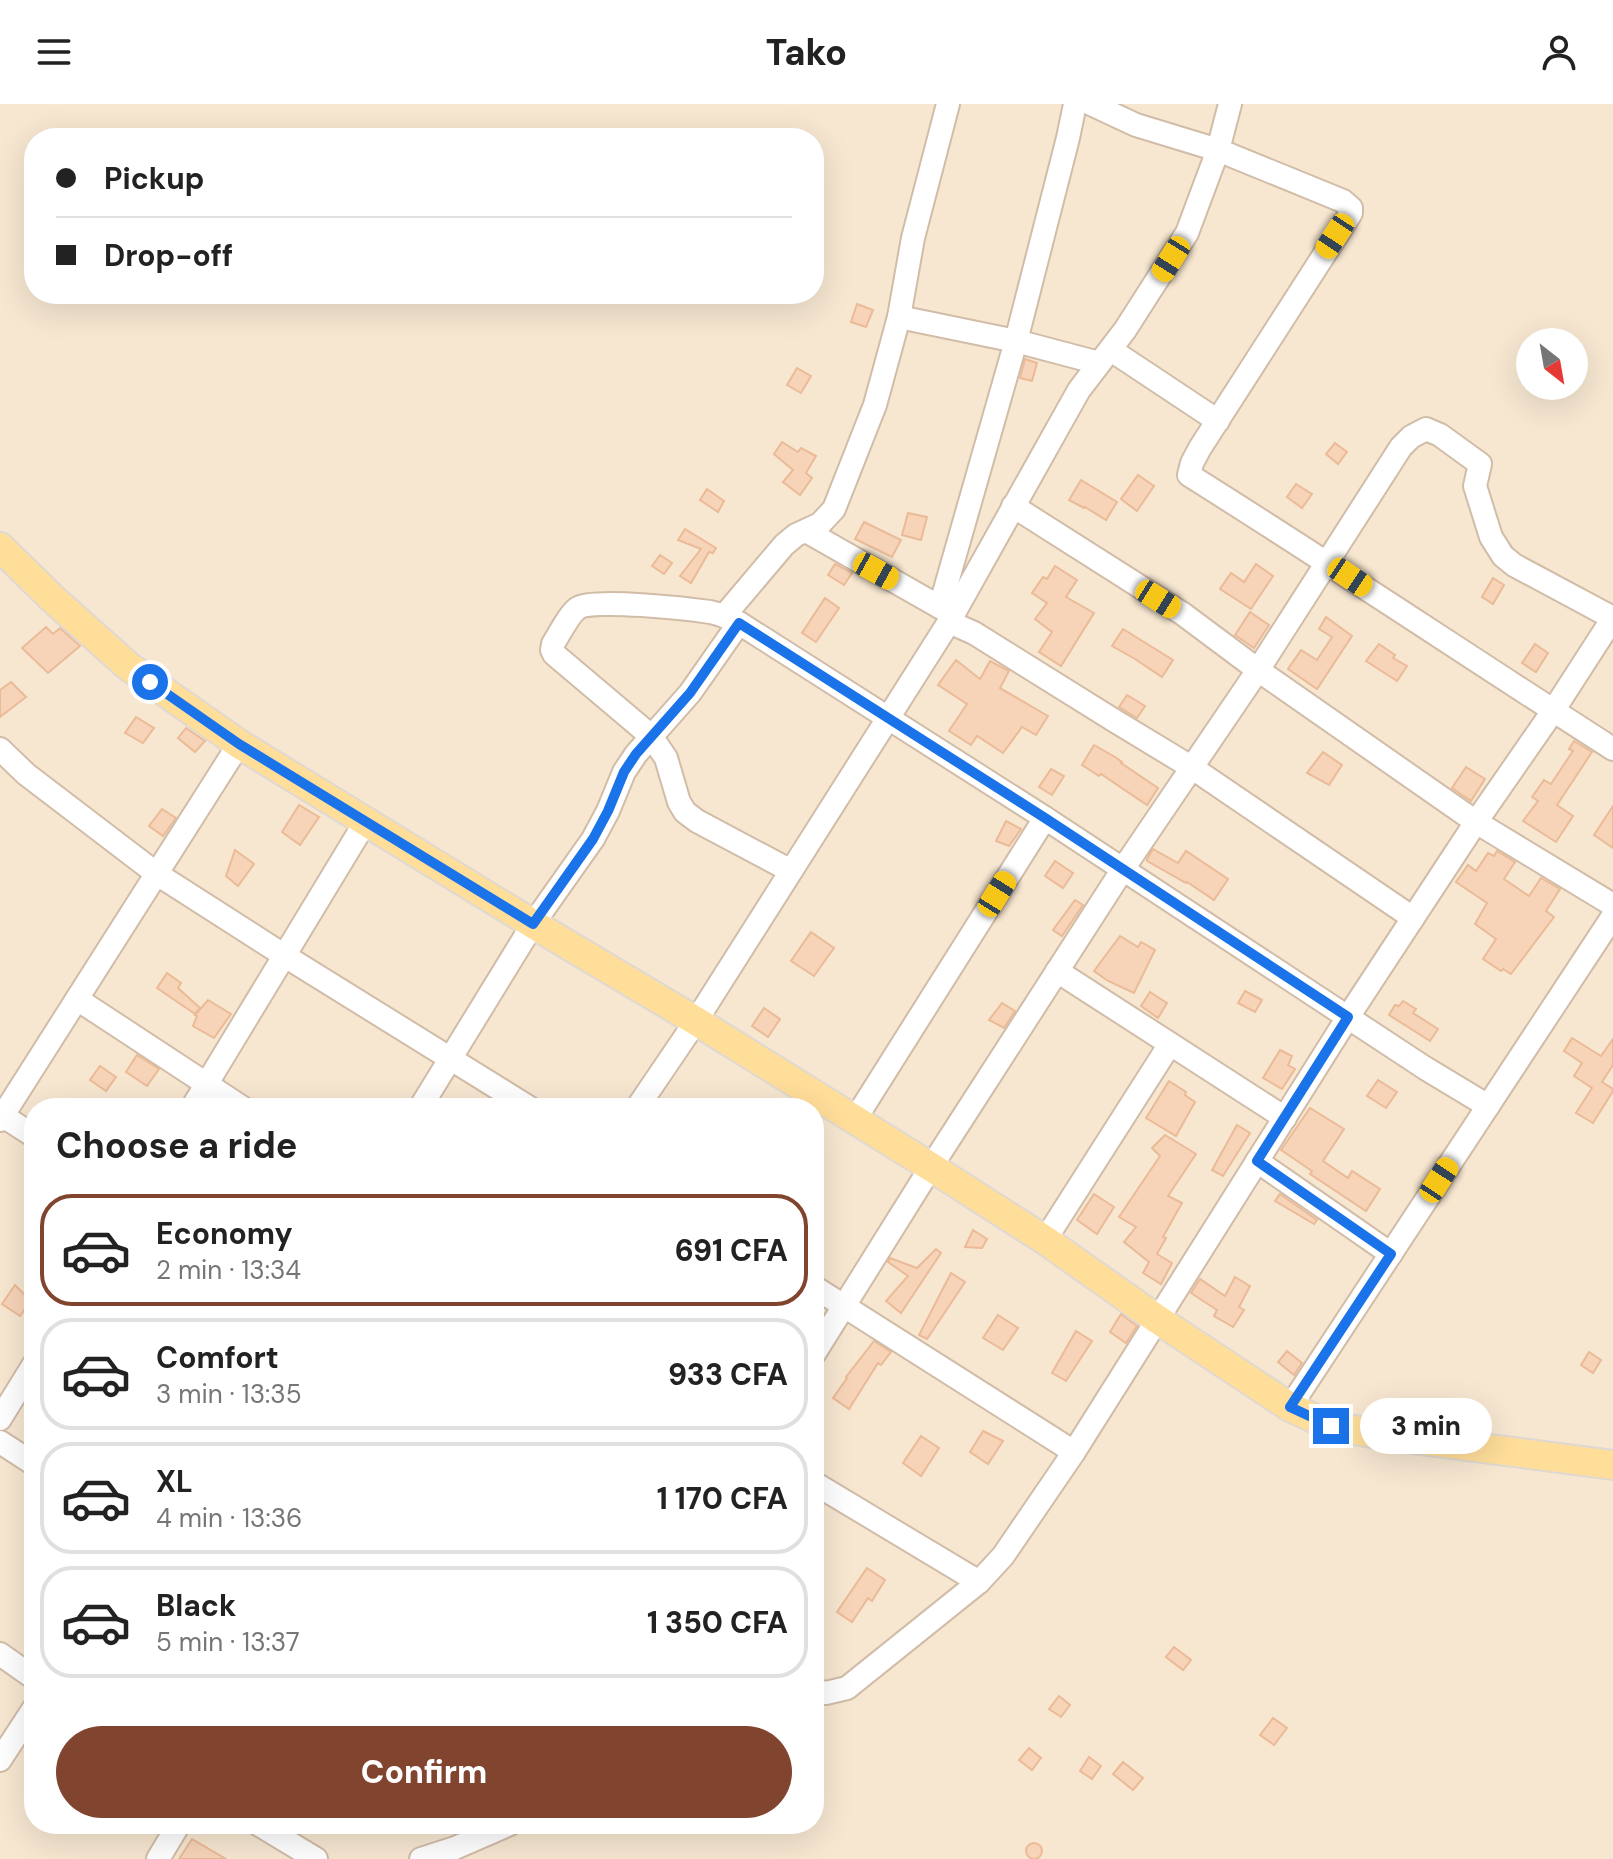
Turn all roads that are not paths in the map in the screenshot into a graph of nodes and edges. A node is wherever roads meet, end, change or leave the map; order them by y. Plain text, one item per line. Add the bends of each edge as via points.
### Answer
1 (948, 104) edge
2 (1075, 104) edge
3 (1091, 104) edge
4 (1230, 104) edge
5 (1218, 150) junction
6 (899, 317) junction
7 (1016, 341) junction
8 (1105, 357) junction
9 (1218, 421) junction
10 (1013, 506) junction
11 (806, 531) junction
12 (0, 547) edge
13 (1328, 562) junction
14 (948, 614) junction
15 (731, 619) junction
16 (1258, 670) junction
17 (1553, 711) junction
18 (888, 717) junction
19 (651, 736) junction
20 (239, 744) junction
21 (0, 749) edge
22 (1613, 749) edge
23 (1191, 767) junction
24 (1045, 818) junction
25 (366, 821) junction
26 (1476, 822) junction
27 (1123, 869) junction
28 (791, 871) junction
29 (157, 874) junction
30 (1613, 905) edge
31 (1613, 916) edge
32 (1413, 918) junction
33 (533, 924) junction
34 (285, 956) junction
35 (1057, 971) junction
36 (77, 999) junction
37 (1348, 1017) junction
38 (696, 1021) junction
39 (1170, 1044) junction
40 (452, 1058) junction
41 (207, 1083) junction
42 (198, 1098) edge
43 (229, 1098) edge
44 (426, 1098) edge
45 (514, 1098) edge
46 (644, 1098) edge
47 (818, 1098) edge
48 (824, 1102) edge
49 (1488, 1106) junction
50 (1, 1118) edge
51 (1285, 1118) junction
52 (854, 1121) junction
53 (24, 1131) edge
54 (1257, 1161) junction
55 (931, 1167) junction
56 (1045, 1240) junction
57 (1391, 1254) junction
58 (824, 1293) edge
59 (844, 1306) junction
60 (1157, 1319) junction
61 (824, 1338) edge
62 (24, 1380) edge
63 (1290, 1407) junction
64 (0, 1419) edge
65 (0, 1442) edge
66 (1074, 1452) junction
67 (24, 1458) edge
68 (1613, 1465) edge
69 (824, 1489) edge
70 (979, 1582) junction
71 (0, 1654) edge
72 (24, 1671) edge
73 (824, 1692) edge
74 (24, 1723) edge
75 (0, 1760) edge
76 (173, 1834) edge
77 (275, 1834) edge
78 (487, 1834) edge
79 (158, 1859) edge
80 (316, 1859) edge
81 (421, 1859) edge

1 - 6 street via 913,238
2 - 7 street
3 - 5 street via 1136,125
4 - 5 street
5 - 8 street via 1187,233
5 - 9 street via 1343,201 1351,213
6 - 7 street
6 - 11 street via 875,405 834,509
7 - 8 street
7 - 14 street
8 - 9 street
8 - 10 street via 1079,390
9 - 13 street via 1189,475
10 - 14 street
10 - 16 street via 1183,614
11 - 14 street
11 - 15 street via 784,545
12 - 20 main road via 128,666
13 - 16 street
13 - 17 street
13 - 17 street via 1401,447 1426,429 1440,435 1480,464 1475,486 1491,537 1503,556 1613,618
14 - 18 street
14 - 23 street
15 - 18 street
15 - 19 street via 690,693
15 - 19 street via 712,612 643,606 576,609 553,644 554,654
16 - 23 street
16 - 26 street
17 - 22 street
17 - 26 street
18 - 24 street
18 - 28 street
19 - 28 street via 666,758 685,812
19 - 33 street via 624,772 593,839
20 - 25 main road
20 - 29 street
21 - 29 street
23 - 27 street
23 - 32 street
24 - 27 street
24 - 52 street
25 - 33 main road
25 - 34 street
26 - 30 street
26 - 32 street
27 - 35 street
27 - 37 street
28 - 38 street
29 - 34 street
29 - 36 street
31 - 49 street
32 - 37 street
33 - 38 main road
33 - 40 street
34 - 40 street
34 - 41 street
35 - 39 street
35 - 55 street
36 - 41 street
36 - 50 street
37 - 49 street
37 - 51 street
38 - 46 street
38 - 47 main road
39 - 51 street
39 - 56 street
40 - 44 street
40 - 45 street
41 - 42 street
41 - 43 street
48 - 52 main road
49 - 57 street
50 - 53 street
51 - 54 street
52 - 55 main road
54 - 57 street
54 - 60 street
55 - 56 main road
55 - 59 street
56 - 60 main road
57 - 63 street
58 - 59 street
59 - 61 street
59 - 66 street
60 - 63 main road
60 - 66 street
62 - 64 street
63 - 68 main road via 1331,1426
65 - 67 street
66 - 70 street via 1003,1556
69 - 70 street
70 - 73 street via 847,1688
71 - 72 street
74 - 75 street
76 - 79 street
77 - 80 street
78 - 81 street

